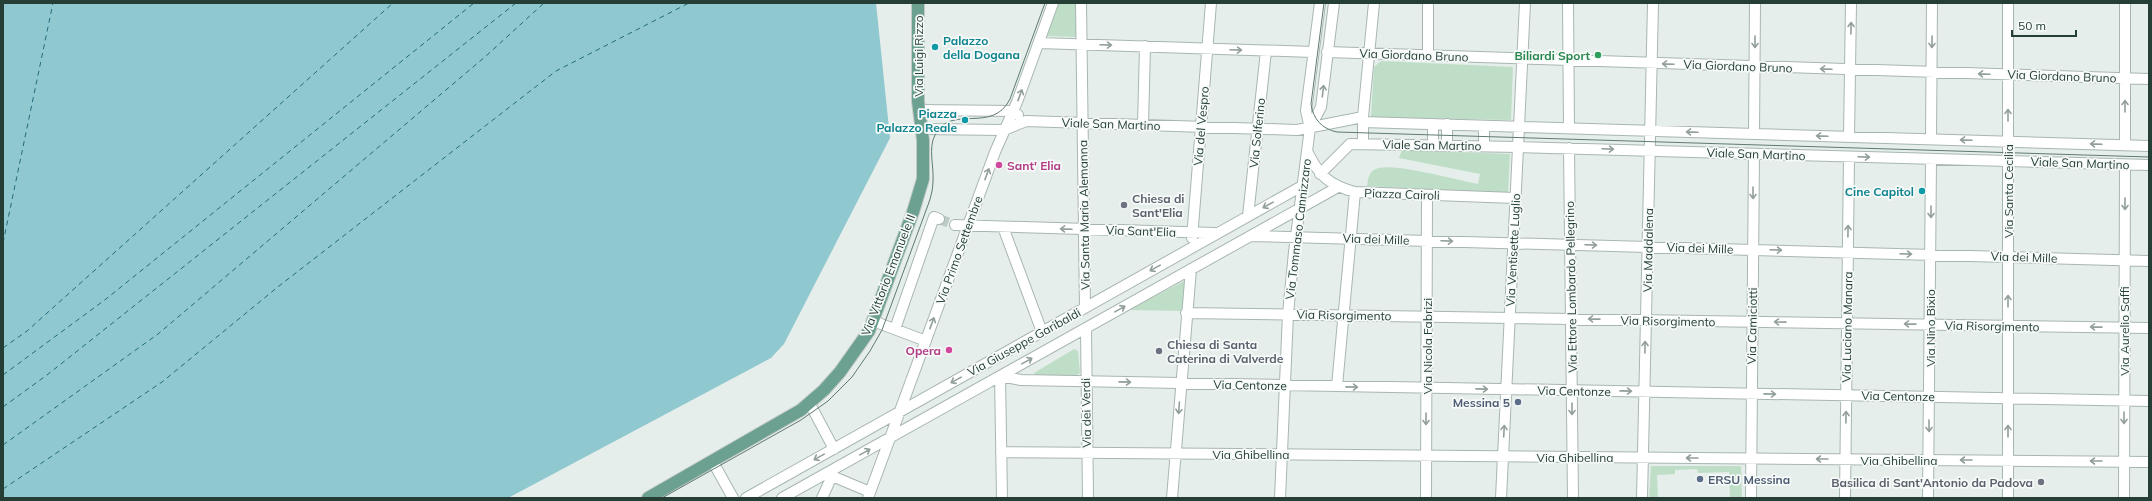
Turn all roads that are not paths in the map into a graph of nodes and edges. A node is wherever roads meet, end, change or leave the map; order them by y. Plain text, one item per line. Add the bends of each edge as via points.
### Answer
1 (918, 3) edge
2 (1053, 3) edge
3 (1081, 3) edge
4 (1211, 3) edge
5 (1320, 3) edge
6 (1334, 3) edge
7 (1374, 3) edge
8 (1428, 3) edge
9 (1525, 3) edge
10 (1568, 3) edge
11 (1653, 3) edge
12 (1755, 3) edge
13 (1851, 3) edge
14 (1932, 3) edge
15 (2008, 3) edge
16 (2125, 3) edge
17 (1039, 43) junction
18 (1082, 44) junction
19 (1145, 46) junction
20 (1208, 48) junction
21 (1266, 51) junction
22 (1313, 52) junction
23 (1327, 52) junction
24 (1369, 54) junction
25 (1428, 56) junction
26 (1522, 59) junction
27 (1569, 60) junction
28 (1652, 63) junction
29 (1755, 66) junction
30 (1850, 69) junction
31 (1932, 72) junction
32 (2008, 75) junction
33 (2125, 78) junction
34 (2149, 79) edge
35 (919, 110) junction
36 (1013, 111) junction
37 (1363, 119) junction
38 (1026, 121) junction
39 (1083, 123) junction
40 (1433, 124) junction
41 (1447, 124) junction
42 (1142, 125) junction
43 (1484, 126) junction
44 (1201, 127) junction
45 (1519, 127) junction
46 (1310, 128) junction
47 (1569, 128) junction
48 (922, 129) junction
49 (1258, 129) junction
50 (1004, 130) junction
51 (1650, 131) junction
52 (1754, 134) junction
53 (1849, 137) junction
54 (1931, 139) junction
55 (2008, 141) junction
56 (1363, 144) junction
57 (1433, 145) junction
58 (2125, 145) junction
59 (1447, 146) junction
60 (1484, 146) junction
61 (2149, 146) edge
62 (1518, 147) junction
63 (1569, 148) junction
64 (1307, 151) junction
65 (1650, 151) junction
66 (1754, 154) junction
67 (1849, 157) junction
68 (1931, 159) junction
69 (2008, 161) junction
70 (2125, 165) junction
71 (2149, 165) edge
72 (1320, 174) junction
73 (1302, 186) junction
74 (1338, 187) junction
75 (1355, 192) junction
76 (1428, 195) junction
77 (1515, 198) junction
78 (1299, 209) junction
79 (1248, 216) junction
80 (939, 219) dead end
81 (955, 225) tunnel mouth
82 (968, 226) junction
83 (1003, 227) junction
84 (1084, 230) junction
85 (1193, 233) junction
86 (1217, 233) junction
87 (1251, 236) junction
88 (1296, 236) junction
89 (1351, 238) junction
90 (1427, 240) junction
91 (1513, 243) junction
92 (1570, 244) junction
93 (1648, 246) junction
94 (1191, 248) junction
95 (1753, 250) junction
96 (1848, 252) junction
97 (1930, 255) junction
98 (2008, 257) junction
99 (2124, 260) junction
100 (2149, 261) edge
101 (1191, 269) junction
102 (1085, 308) junction
103 (1186, 313) junction
104 (1288, 314) junction
105 (1344, 315) junction
106 (1427, 317) junction
107 (1509, 318) junction
108 (1571, 319) junction
109 (1646, 320) junction
110 (873, 321) junction
111 (1752, 322) junction
112 (1847, 324) junction
113 (1930, 325) junction
114 (2008, 326) junction
115 (1086, 328) junction
116 (2124, 328) junction
117 (2149, 328) edge
118 (895, 329) junction
119 (1042, 332) junction
120 (926, 340) junction
121 (1000, 376) junction
122 (1086, 382) junction
123 (1181, 383) junction
124 (1285, 385) junction
125 (1337, 386) junction
126 (1426, 388) junction
127 (1506, 389) junction
128 (1572, 390) junction
129 (1644, 392) junction
130 (1752, 394) junction
131 (1846, 395) junction
132 (1929, 397) junction
133 (2008, 398) junction
134 (2124, 400) junction
135 (2149, 401) edge
136 (810, 404) junction
137 (900, 412) junction
138 (891, 437) junction
139 (834, 449) junction
140 (1002, 452) junction
141 (1087, 453) junction
142 (1175, 454) junction
143 (1282, 455) junction
144 (1426, 456) junction
145 (1503, 456) junction
146 (1572, 457) junction
147 (1643, 458) junction
148 (1751, 458) junction
149 (1846, 459) junction
150 (1928, 460) junction
151 (2008, 460) junction
152 (713, 462) junction
153 (2124, 462) junction
154 (2149, 462) edge
155 (830, 474) junction
156 (869, 495) edge
157 (648, 498) edge
158 (733, 498) edge
159 (746, 498) edge
160 (782, 498) edge
161 (822, 498) edge
162 (1002, 498) edge
163 (1088, 498) edge
164 (1172, 498) edge
165 (1280, 498) edge
166 (1426, 498) edge
167 (1501, 498) edge
168 (1573, 498) edge
169 (1642, 498) edge
170 (1751, 498) edge
171 (1845, 498) edge
172 (1928, 498) edge
173 (2008, 498) edge
174 (2124, 498) edge

1 - 35 main road, Via Luigi Rizzo
2 - 17 street, Via Primo Settembre
3 - 18 street, Via Santa Maria Alemanna
4 - 20 street, Via del Vespro
5 - 22 street, Via Tommaso Cannizzaro
6 - 23 street, Via Tommaso Cannizzaro
7 - 24 street
8 - 25 street
9 - 26 street, Via Ventisette Luglio
10 - 27 street
11 - 28 street, Via Maddalena
12 -> 29 street
30 -> 13 street
14 -> 31 street
15 - 32 street, Via Santa Cecilia
16 - 33 street
17 - 18 street
36 -> 17 street, Via Primo Settembre
18 -> 19 street
18 - 39 street, Via Santa Maria Alemanna
19 - 20 street
19 - 42 street
20 -> 21 street
20 - 44 street, Via del Vespro
21 - 22 street
21 - 49 street, Via Solferino
22 - 46 street, Via Tommaso Cannizzaro via 1306,111
23 - 24 street, Via Giordano Bruno
46 -> 23 street, Via Tommaso Cannizzaro via 1321,108
24 - 25 street, Via Giordano Bruno
24 - 37 street
25 - 26 street, Via Giordano Bruno
26 - 27 street, Via Giordano Bruno
26 - 45 street, Via Ventisette Luglio
27 - 28 street, Via Giordano Bruno
27 - 47 street
29 -> 28 street, Via Giordano Bruno
28 - 51 street, Via Maddalena
30 -> 29 street, Via Giordano Bruno
29 - 52 street
30 - 31 street, Via Giordano Bruno
30 - 53 street
32 -> 31 street, Via Giordano Bruno
31 - 54 street
32 - 33 street, Via Giordano Bruno
55 -> 32 street, Via Santa Cecilia
33 - 34 street, Via Giordano Bruno
58 -> 33 street
35 - 36 street
35 - 48 main road, Via Vittorio Emanuele II
36 - 38 street
36 - 50 street, Via Primo Settembre
37 - 40 street, Viale San Martino
37 - 46 street, Viale San Martino
37 - 56 street
38 - 39 street, Viale San Martino
38 - 50 street
39 - 42 street, Viale San Martino
39 - 84 street, Via Santa Maria Alemanna
40 - 41 street, Viale San Martino
40 - 57 street
41 - 43 street, Viale San Martino
41 - 59 street
42 - 44 street, Viale San Martino
43 - 45 street, Viale San Martino
43 - 60 street
44 - 49 street, Viale San Martino
44 - 85 street, Via del Vespro
45 - 47 street, Viale San Martino
45 - 62 street, Via Ventisette Luglio
46 - 49 street, Viale San Martino
46 - 64 street, Via Tommaso Cannizzaro
47 - 51 street, Viale San Martino
48 - 50 street
48 - 110 main road, Via Vittorio Emanuele II via 924,158 921,187
49 - 79 street, Via Solferino
82 -> 50 street, Via Primo Settembre
52 -> 51 street, Viale San Martino
51 - 65 street, Via Maddalena
53 -> 52 street, Viale San Martino
53 - 54 street, Viale San Martino
55 -> 54 street, Viale San Martino
58 -> 55 street, Viale San Martino
55 - 69 street, Via Santa Cecilia
56 - 57 street, Viale San Martino
56 - 72 street, Viale San Martino via 1350,144
57 - 59 street, Viale San Martino
58 - 61 street, Viale San Martino
59 - 60 street, Viale San Martino
60 - 62 street, Viale San Martino
62 - 63 street, Viale San Martino
62 - 77 street, Via Ventisette Luglio
63 -> 65 street, Viale San Martino
63 - 92 street, Via Ettore Lombardo Pellegrino
64 - 72 street, Piazza Cairoli
64 - 73 street, Via Tommaso Cannizzaro
65 - 66 street, Viale San Martino
65 - 93 street, Via Maddalena
66 - 67 street, Viale San Martino
66 -> 95 street, Via Camiciotti
67 -> 68 street, Viale San Martino
96 -> 67 street, Via Luciano Manara
68 - 69 street, Viale San Martino
68 -> 97 street, Via Nino Bixio
69 - 70 street, Viale San Martino
69 - 98 street, Via Santa Cecilia
70 - 71 street, Viale San Martino
70 -> 99 street, Via Aurelio Saffi
72 - 74 street, Piazza Cairoli
73 - 78 street, Via Tommaso Cannizzaro
73 -> 79 street, Via Giuseppe Garibaldi
74 - 75 street, Piazza Cairoli
74 - 78 street, Via Giuseppe Garibaldi
75 - 76 street, Piazza Cairoli
75 - 89 street
76 - 77 street, Piazza Cairoli
76 - 90 street, Via Nicola Fabrizi
77 - 91 street, Via Ventisette Luglio
78 - 87 street, Via Giuseppe Garibaldi
78 - 88 street, Via Tommaso Cannizzaro
79 - 86 street, Via Giuseppe Garibaldi
80 - 118 street, Via Vittorio Emanuele II via 934,217
81 - 82 street, Via Sant'Elia
82 - 83 street, Via Sant'Elia
120 -> 82 street, Via Primo Settembre
84 -> 83 street, Via Sant'Elia
83 - 119 street
84 - 85 street, Via Sant'Elia
84 - 102 street, Via Santa Maria Alemanna
85 - 86 street, Via Sant'Elia
85 - 94 street, Via del Vespro
86 - 94 street, Via Giuseppe Garibaldi
87 - 88 street, Via dei Mille
87 - 101 street, Via Giuseppe Garibaldi
88 - 89 street, Via dei Mille
88 - 104 street, Via Tommaso Cannizzaro
89 - 90 street, Via dei Mille
89 - 105 street
90 -> 91 street, Via dei Mille
90 - 106 street, Via Nicola Fabrizi
91 - 92 street, Via dei Mille
91 - 107 street, Via Ventisette Luglio
92 -> 93 street, Via dei Mille
92 - 108 street, Via Ettore Lombardo Pellegrino
93 - 95 street, Via dei Mille
93 - 109 street, Via Maddalena
94 -> 102 street, Via Giuseppe Garibaldi
95 -> 96 street, Via dei Mille
95 - 111 street, Via Camiciotti
96 -> 97 street, Via dei Mille
96 - 112 street, Via Luciano Manara
97 - 98 street, Via dei Mille
97 - 113 street, Via Nino Bixio
98 - 99 street, Via dei Mille
114 -> 98 street, Via Santa Cecilia
99 - 100 street, Via dei Mille
99 - 116 street, Via Aurelio Saffi
101 - 103 street
115 -> 101 street, Via Giuseppe Garibaldi
102 - 119 street, Via Giuseppe Garibaldi
103 - 104 street, Via Risorgimento
103 - 123 street
104 - 105 street, Via Risorgimento
104 - 124 street, Via Tommaso Cannizzaro
105 - 106 street, Via Risorgimento
105 - 125 street
106 - 107 street, Via Risorgimento
106 - 126 street, Via Nicola Fabrizi
107 - 108 street, Via Risorgimento
107 - 127 street, Via Ventisette Luglio
109 -> 108 street, Via Risorgimento
108 - 128 street, Via Ettore Lombardo Pellegrino
109 - 111 street, Via Risorgimento
129 -> 109 street, Via Maddalena
110 - 118 street
110 - 136 main road, Via Vittorio Emanuele II via 850,360
112 -> 111 street, Via Risorgimento
111 - 130 street, Via Camiciotti
113 -> 112 street, Via Risorgimento
112 - 131 street, Via Luciano Manara
113 - 114 street, Via Risorgimento
113 - 132 street, Via Nino Bixio
116 -> 114 street, Via Risorgimento
114 - 133 street, Via Santa Cecilia
121 -> 115 street, Via Giuseppe Garibaldi
115 - 122 street, Via dei Verdi
116 - 117 street, Via Risorgimento
116 - 134 street, Via Aurelio Saffi
118 - 120 street
119 -> 137 street, Via Giuseppe Garibaldi
120 - 137 street, Via Primo Settembre
121 - 122 street, Via Centonze via 1021,380
121 - 138 street, Via Giuseppe Garibaldi
121 - 140 street
122 -> 123 street, Via Centonze
122 - 141 street, Via dei Verdi
123 - 124 street, Via Centonze
123 -> 142 street
124 - 125 street, Via Centonze
124 - 143 street, Via Tommaso Cannizzaro
125 -> 126 street, Via Centonze
126 -> 127 street, Via Centonze
126 -> 144 street, Via Nicola Fabrizi
127 - 128 street, Via Centonze
145 -> 127 street, Via Ventisette Luglio
128 -> 129 street, Via Centonze
128 -> 146 street, Via Ettore Lombardo Pellegrino
129 - 130 street, Via Centonze
129 - 147 street, Via Maddalena
130 -> 131 street, Via Centonze
130 - 148 street, Via Camiciotti
131 - 132 street, Via Centonze
149 -> 131 street, Via Luciano Manara
132 - 133 street, Via Centonze
132 -> 150 street, Via Nino Bixio
133 - 134 street, Via Centonze
151 -> 133 street, Via Santa Cecilia
134 - 135 street, Via Centonze
134 -> 153 street, Via Aurelio Saffi
136 - 139 street
136 - 152 main road, Via Vittorio Emanuele II
137 - 138 street, Via Primo Settembre
137 - 139 street, Via Giuseppe Garibaldi
155 -> 138 street, Via Giuseppe Garibaldi
138 - 156 street, Via Primo Settembre
139 -> 159 street, Via Giuseppe Garibaldi
140 - 141 street, Via Ghibellina
140 - 162 street
141 - 142 street, Via Ghibellina
141 - 163 street, Via dei Verdi
142 - 143 street, Via Ghibellina
142 - 164 street
143 - 144 street, Via Ghibellina
143 - 165 street, Via Tommaso Cannizzaro
144 - 145 street, Via Ghibellina
144 - 166 street, Via Nicola Fabrizi
145 - 146 street, Via Ghibellina
145 - 167 street, Via Ventisette Luglio
146 - 147 street, Via Ghibellina
146 - 168 street, Via Ettore Lombardo Pellegrino
148 -> 147 street, Via Ghibellina
147 - 169 street, Via Maddalena
149 -> 148 street, Via Ghibellina
148 - 170 street, Via Camiciotti
149 - 150 street, Via Ghibellina
149 - 171 street, Via Luciano Manara
151 -> 150 street, Via Ghibellina
150 - 172 street, Via Nino Bixio
153 -> 151 street, Via Ghibellina
151 - 173 street, Via Santa Cecilia
152 - 157 main road, Via Vittorio Emanuele II
152 - 158 street
153 - 154 street, Via Ghibellina
153 - 174 street, Via Aurelio Saffi
155 - 156 street
155 - 160 street, Via Giuseppe Garibaldi
155 - 161 street

